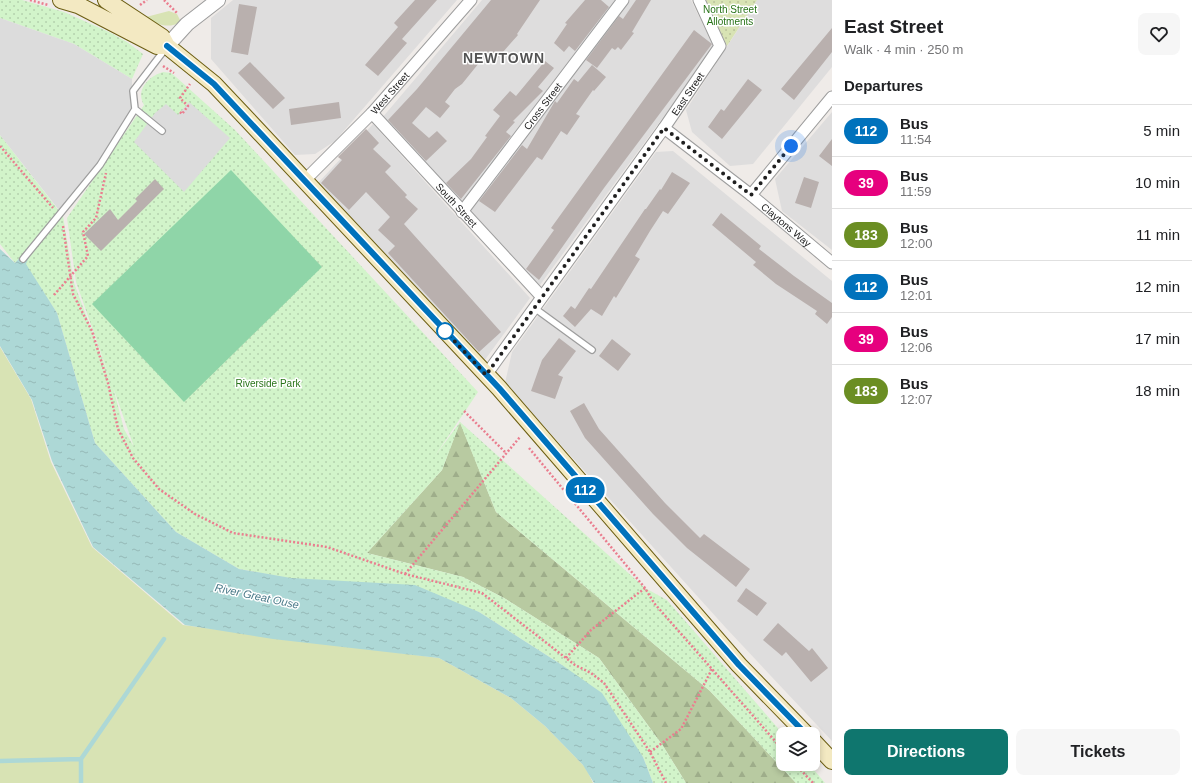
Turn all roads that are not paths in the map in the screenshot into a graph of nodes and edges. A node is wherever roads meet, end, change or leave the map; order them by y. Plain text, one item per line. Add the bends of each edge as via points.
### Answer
1 (61, 0) edge
2 (106, 0) edge
3 (218, 0) edge
4 (471, 0) edge
5 (623, 0) edge
6 (699, 0) edge
7 (167, 46) junction
8 (832, 97) edge
9 (135, 110) junction
10 (372, 113) junction
11 (664, 128) junction
12 (162, 131) dead end
13 (304, 181) junction
14 (751, 195) junction
15 (462, 212) junction
16 (23, 259) dead end
17 (832, 263) edge
18 (541, 296) junction
19 (533, 307) junction
20 (592, 350) dead end
21 (486, 375) junction
22 (799, 727) edge
23 (820, 749) edge
24 (832, 761) edge

1 - 7 main road via 78,5 158,46
2 - 7 main road via 162,37
3 - 7 street via 187,24
4 - 10 street, West Street
5 - 15 street, Cross Street
6 - 11 street, East Street via 720,46
7 - 9 lane via 133,91
7 - 13 main road via 214,84
8 - 14 street
9 - 12 lane
9 - 16 lane via 102,162
10 - 13 street, West Street
10 - 15 street, South Street
11 - 14 street, Claytons Way
11 - 18 street, East Street
13 - 21 main road
14 - 17 street, Claytons Way
15 - 18 street, South Street
18 - 19 street, East Street
19 - 20 lane
19 - 21 street, East Street
21 - 22 main road via 739,665
23 - 24 main road

